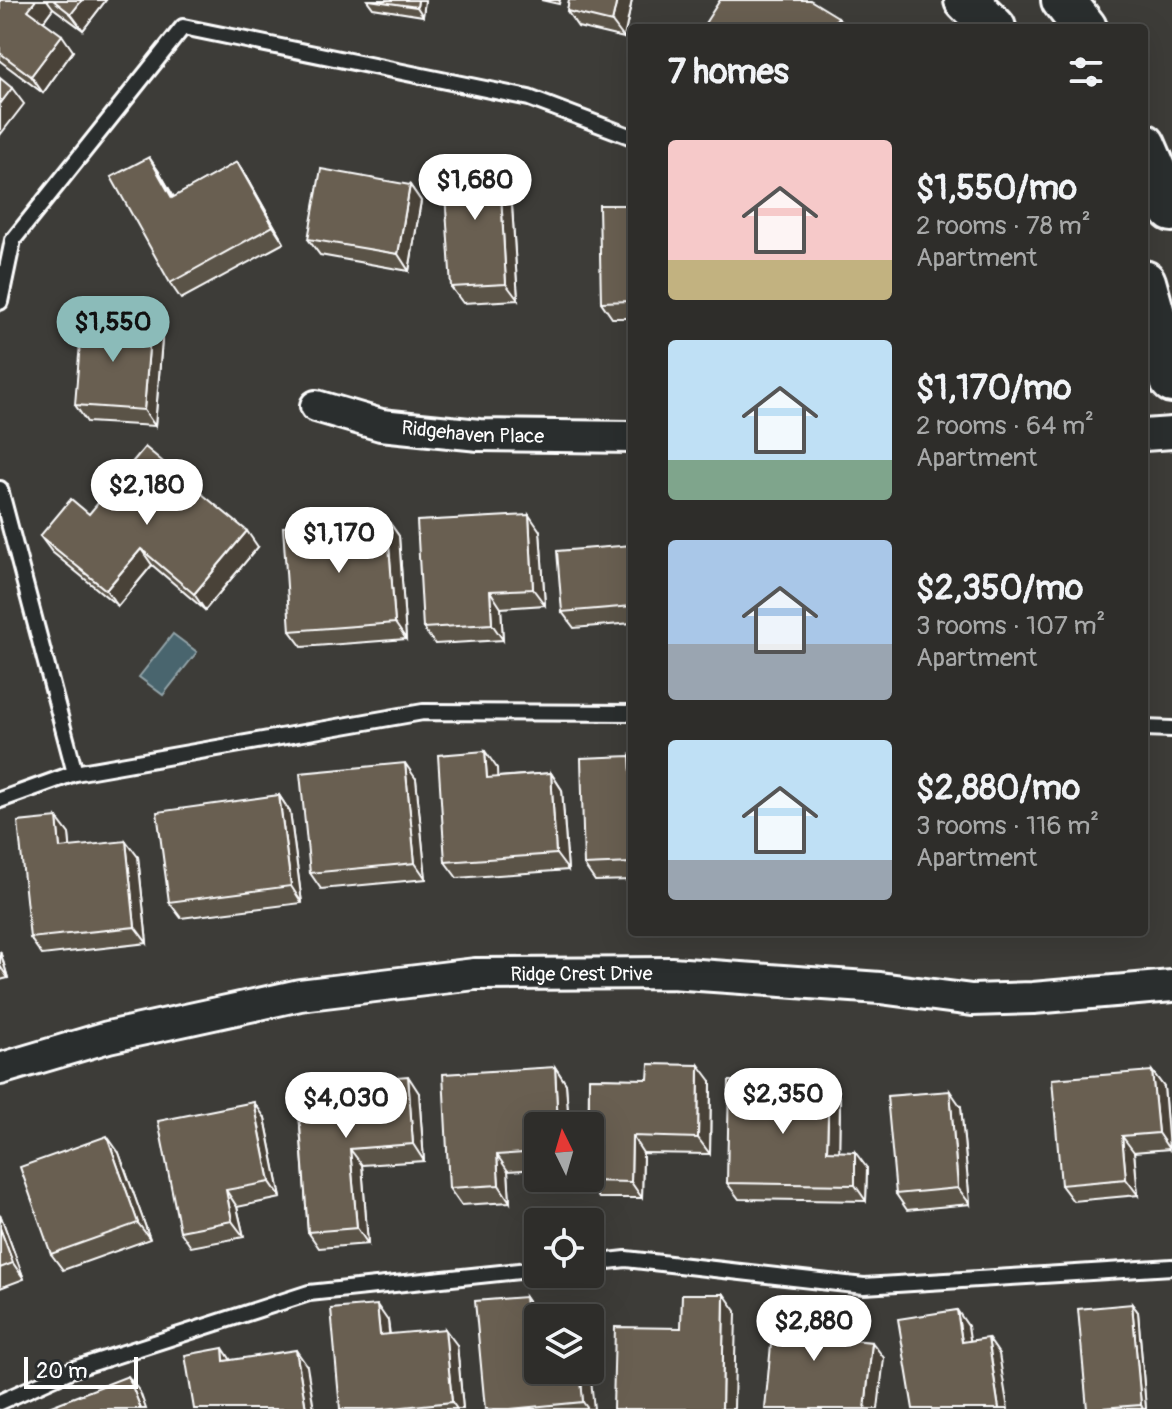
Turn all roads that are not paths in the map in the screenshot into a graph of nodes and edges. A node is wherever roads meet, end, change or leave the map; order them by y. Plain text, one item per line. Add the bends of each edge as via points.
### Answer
1 (966, 0) edge
2 (1063, 0) edge
3 (990, 24) edge
4 (1082, 24) edge
5 (628, 135) edge
6 (1148, 154) edge
7 (1172, 210) edge
8 (1148, 296) edge
9 (0, 302) edge
10 (1172, 381) edge
11 (316, 406) dead end
12 (1172, 433) edge
13 (1148, 435) edge
14 (628, 437) edge
15 (0, 489) edge
16 (628, 713) edge
17 (1148, 728) edge
18 (1172, 729) edge
19 (75, 773) junction
20 (0, 800) edge
21 (1172, 986) edge
22 (0, 1069) edge
23 (604, 1261) edge
24 (1172, 1267) edge
25 (524, 1270) edge
26 (0, 1402) edge

1 - 3 street
2 - 4 street
5 - 9 lane via 529,98 183,27 13,240
6 - 7 street
8 - 10 street
11 - 14 street, Ridgehaven Place via 381,425 479,435
12 - 13 street
15 - 19 lane
16 - 19 lane via 423,712
17 - 18 lane
19 - 20 lane
21 - 22 street, Ridge Crest Drive via 972,1000 671,973 475,974 300,995 108,1037
23 - 24 lane via 626,1259 864,1286
25 - 26 lane via 309,1293 71,1370

